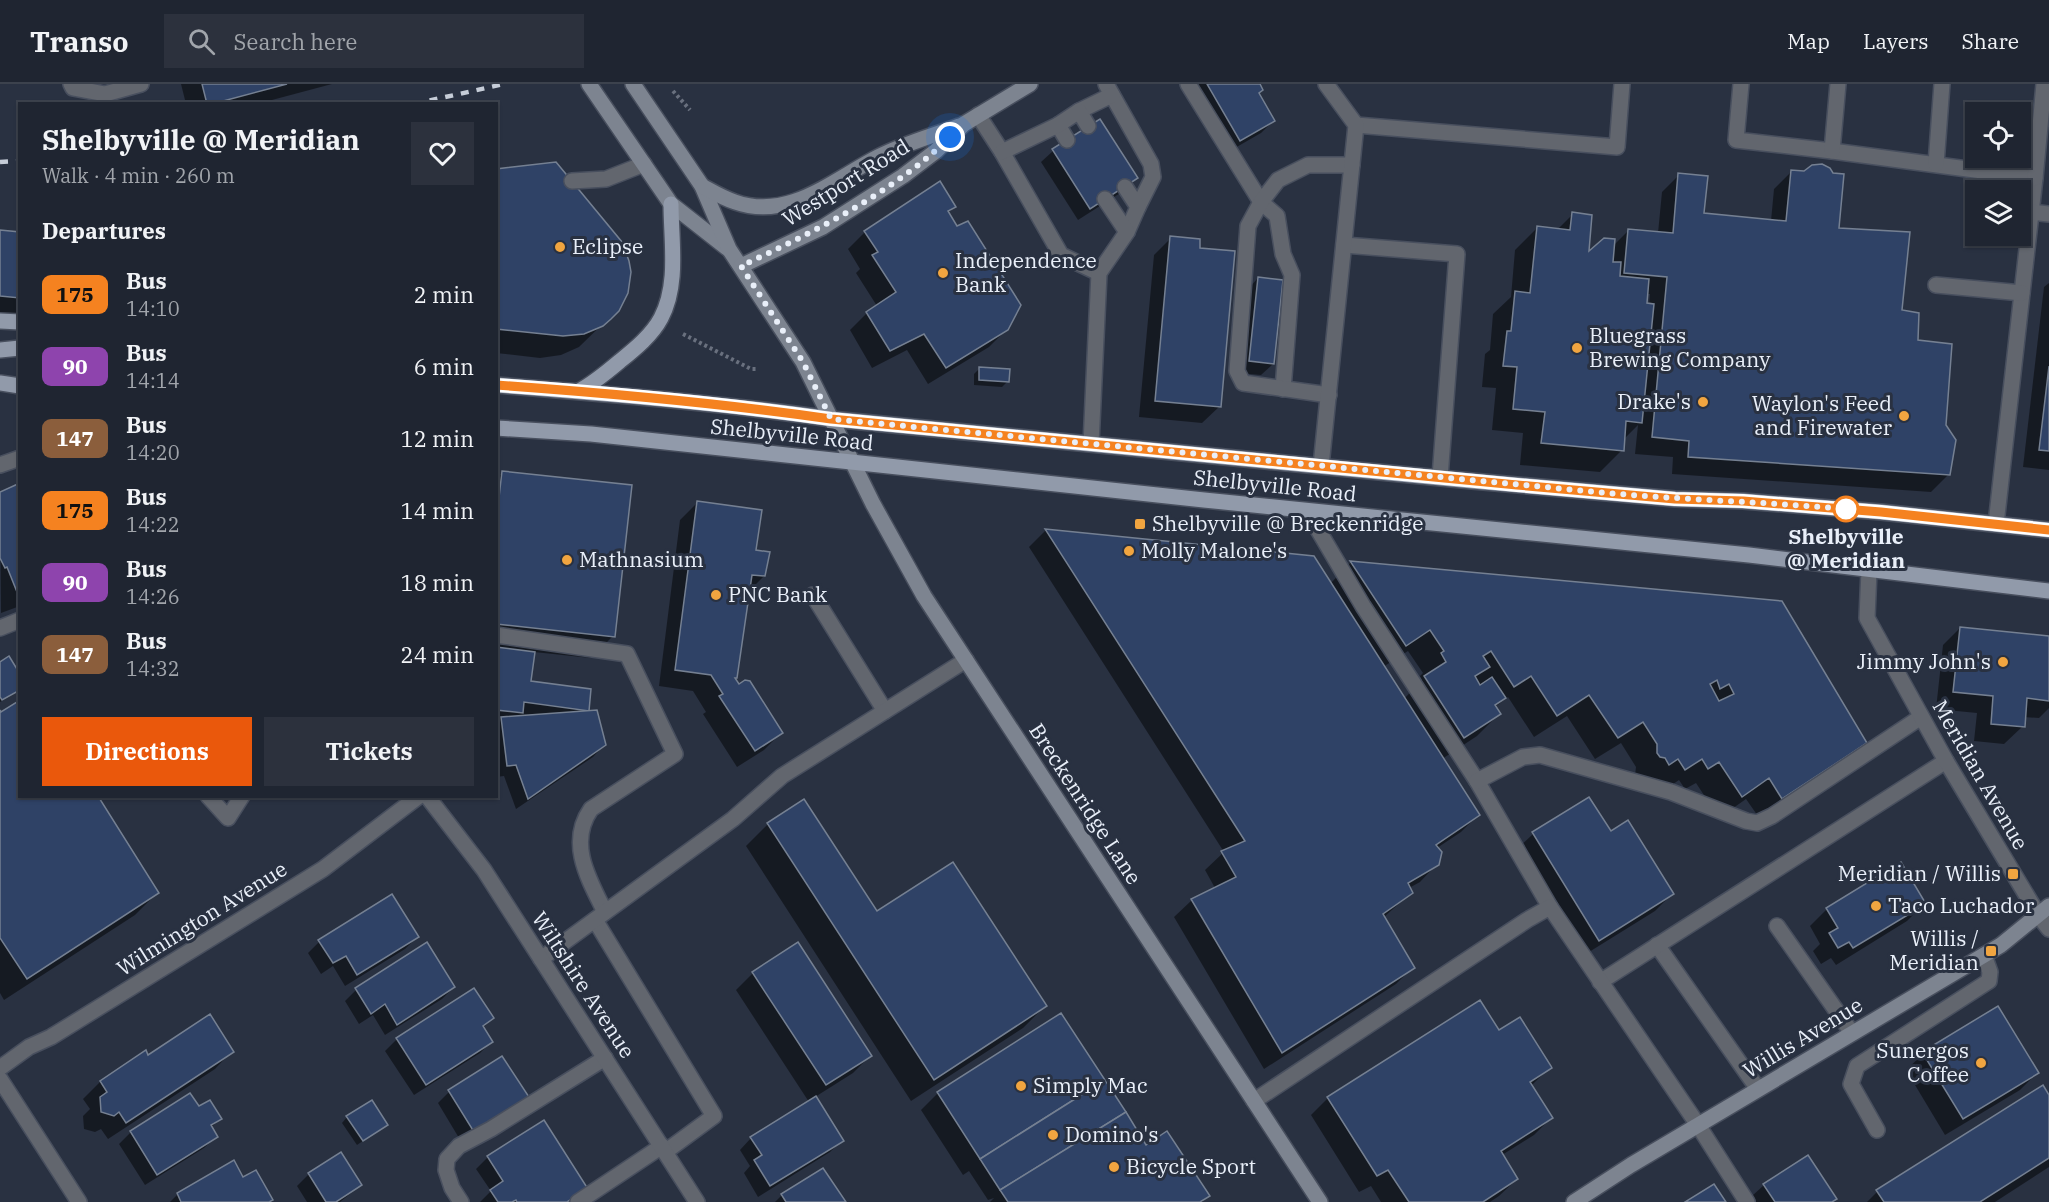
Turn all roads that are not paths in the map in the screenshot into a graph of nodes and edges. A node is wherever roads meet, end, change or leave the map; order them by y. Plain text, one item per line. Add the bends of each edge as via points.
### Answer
1 (71, 84) edge
2 (141, 84) edge
3 (589, 84) edge
4 (633, 84) edge
5 (1030, 84) edge
6 (1188, 84) edge
7 (1326, 84) edge
8 (1622, 84) edge
9 (1741, 84) edge
10 (1838, 84) edge
11 (1942, 84) edge
12 (2044, 84) edge
13 (1109, 89) edge
14 (1079, 111) junction
15 (978, 115) junction
16 (964, 124) junction
17 (1058, 125) junction
18 (1356, 125) junction
19 (1088, 126) dead end
20 (1067, 140) dead end
21 (1832, 151) junction
22 (1002, 152) junction
23 (644, 164) junction
24 (1936, 164) junction
25 (1352, 165) junction
26 (2035, 178) junction
27 (572, 181) dead end
28 (702, 186) junction
29 (1125, 187) dead end
30 (1105, 199) dead end
31 (1261, 202) junction
32 (671, 204) junction
33 (1138, 207) junction
34 (2031, 212) joint
35 (2049, 214) edge
36 (1127, 232) junction
37 (1344, 245) junction
38 (2027, 246) edge
39 (729, 249) junction
40 (741, 266) junction
41 (1099, 273) junction
42 (1936, 285) dead end
43 (2022, 293) junction
44 (0, 321) edge
45 (18, 322) edge
46 (18, 348) edge
47 (0, 350) edge
48 (0, 384) edge
49 (498, 385) edge
50 (18, 386) edge
51 (1283, 389) junction
52 (579, 391) junction
53 (1329, 395) junction
54 (831, 419) junction
55 (498, 428) edge
56 (1091, 444) junction
57 (18, 459) edge
58 (853, 463) junction
59 (0, 465) edge
60 (1321, 466) junction
61 (1440, 477) junction
62 (1307, 511) junction
63 (1996, 524) junction
64 (2049, 530) edge
65 (1869, 570) junction
66 (2049, 591) edge
67 (813, 595) dead end
68 (18, 621) edge
69 (0, 628) edge
70 (498, 635) edge
71 (966, 660) junction
72 (885, 711) junction
73 (1922, 717) junction
74 (1946, 760) junction
75 (1477, 781) junction
76 (210, 798) edge
77 (241, 798) edge
78 (416, 798) edge
79 (429, 798) edge
80 (1550, 907) junction
81 (2044, 911) edge
82 (600, 916) junction
83 (1777, 926) dead end
84 (2049, 929) edge
85 (1657, 945) junction
86 (1984, 955) junction
87 (541, 959) junction
88 (1600, 982) junction
89 (1852, 1033) junction
90 (605, 1058) junction
91 (0, 1068) edge
92 (0, 1079) edge
93 (1758, 1089) junction
94 (1254, 1101) junction
95 (1698, 1125) junction
96 (1877, 1130) dead end
97 (663, 1149) junction
98 (79, 1202) edge
99 (461, 1202) edge
100 (578, 1202) edge
101 (697, 1202) edge
102 (1320, 1202) edge
103 (1574, 1202) edge
104 (1747, 1202) edge

1 - 2 street via 73,88 105,94
3 - 23 main road
4 - 28 main road
5 - 15 main road, Westport Road
6 - 31 street
7 - 18 street
8 - 18 street via 1617,147
9 - 21 street via 1736,140
10 - 21 street
11 - 24 street
12 - 26 street
13 - 14 street
13 - 33 street via 1151,164 1153,177
14 - 17 street
14 - 19 street
15 - 16 main road, Westport Road
15 - 22 street
16 - 28 main road, Westport Road via 880,156 788,205 736,203
16 - 40 main road, Westport Road via 903,176 823,227
17 - 20 street
17 - 22 street
18 - 25 street
21 - 24 street
22 - 41 street via 1061,255
23 - 27 street via 606,179
23 - 32 main road
24 - 26 street
25 - 31 street via 1308,165 1278,180
25 - 37 street
26 - 34 street
28 - 39 main road
29 - 33 street
30 - 36 street
31 - 51 street via 1277,216 1283,254 1292,275
31 - 51 street via 1248,226 1237,371 1243,383
32 - 39 main road
32 - 52 main road via 672,277 660,320 639,346
33 - 36 street
34 - 35 street
36 - 41 street
37 - 53 street
37 - 61 street via 1456,254
38 - 43 street
39 - 40 main road, Breckenridge Lane
40 - 54 main road, Breckenridge Lane via 803,362
41 - 56 street
42 - 43 street
43 - 63 street
44 - 45 main road
46 - 47 main road
48 - 50 main road
49 - 52 main road, Shelbyville Road
51 - 53 street
52 - 54 main road, Shelbyville Road
53 - 60 street
54 - 56 main road, Shelbyville Road
54 - 58 main road, Breckenridge Lane
55 - 58 main road, Shelbyville Road via 591,434
56 - 60 main road, Shelbyville Road
57 - 59 street
58 - 62 main road, Shelbyville Road
58 - 71 main road, Breckenridge Lane via 902,560
60 - 61 main road, Shelbyville Road
61 - 63 main road, Shelbyville Road
62 - 65 main road, Shelbyville Road
62 - 75 street via 1363,606
63 - 64 main road, Shelbyville Road
65 - 66 main road, Shelbyville Road
65 - 73 street, Meridian Avenue via 1867,618
67 - 72 street
68 - 69 street
70 - 82 street via 627,654 675,754 591,809 584,819 579,836 581,858
71 - 72 street
71 - 94 main road, Breckenridge Lane
72 - 82 street via 782,776 734,819
73 - 74 street, Meridian Avenue
73 - 75 street via 1757,823 1671,792 1540,755 1523,758
74 - 81 street, Meridian Avenue
74 - 85 street
75 - 80 street
76 - 77 street via 228,818
78 - 91 street, Wilmington Avenue via 323,869
79 - 87 street, Wiltshire Avenue via 484,870
80 - 88 street
80 - 94 street
81 - 84 street, Meridian Avenue
81 - 86 main road, Willis Avenue
82 - 87 street
82 - 97 street via 714,1116
83 - 89 street
85 - 88 street
85 - 93 street
86 - 89 main road, Willis Avenue
86 - 96 street via 1989,981 1857,1066 1851,1084
87 - 90 street, Wiltshire Avenue
88 - 95 street
89 - 93 main road, Willis Avenue
90 - 97 street, Wiltshire Avenue
90 - 99 street via 459,1146 447,1158 446,1170
92 - 98 street
93 - 95 main road, Willis Avenue
94 - 102 main road, Breckenridge Lane
95 - 103 main road, Willis Avenue
95 - 104 street
97 - 100 street
97 - 101 street, Wiltshire Avenue

